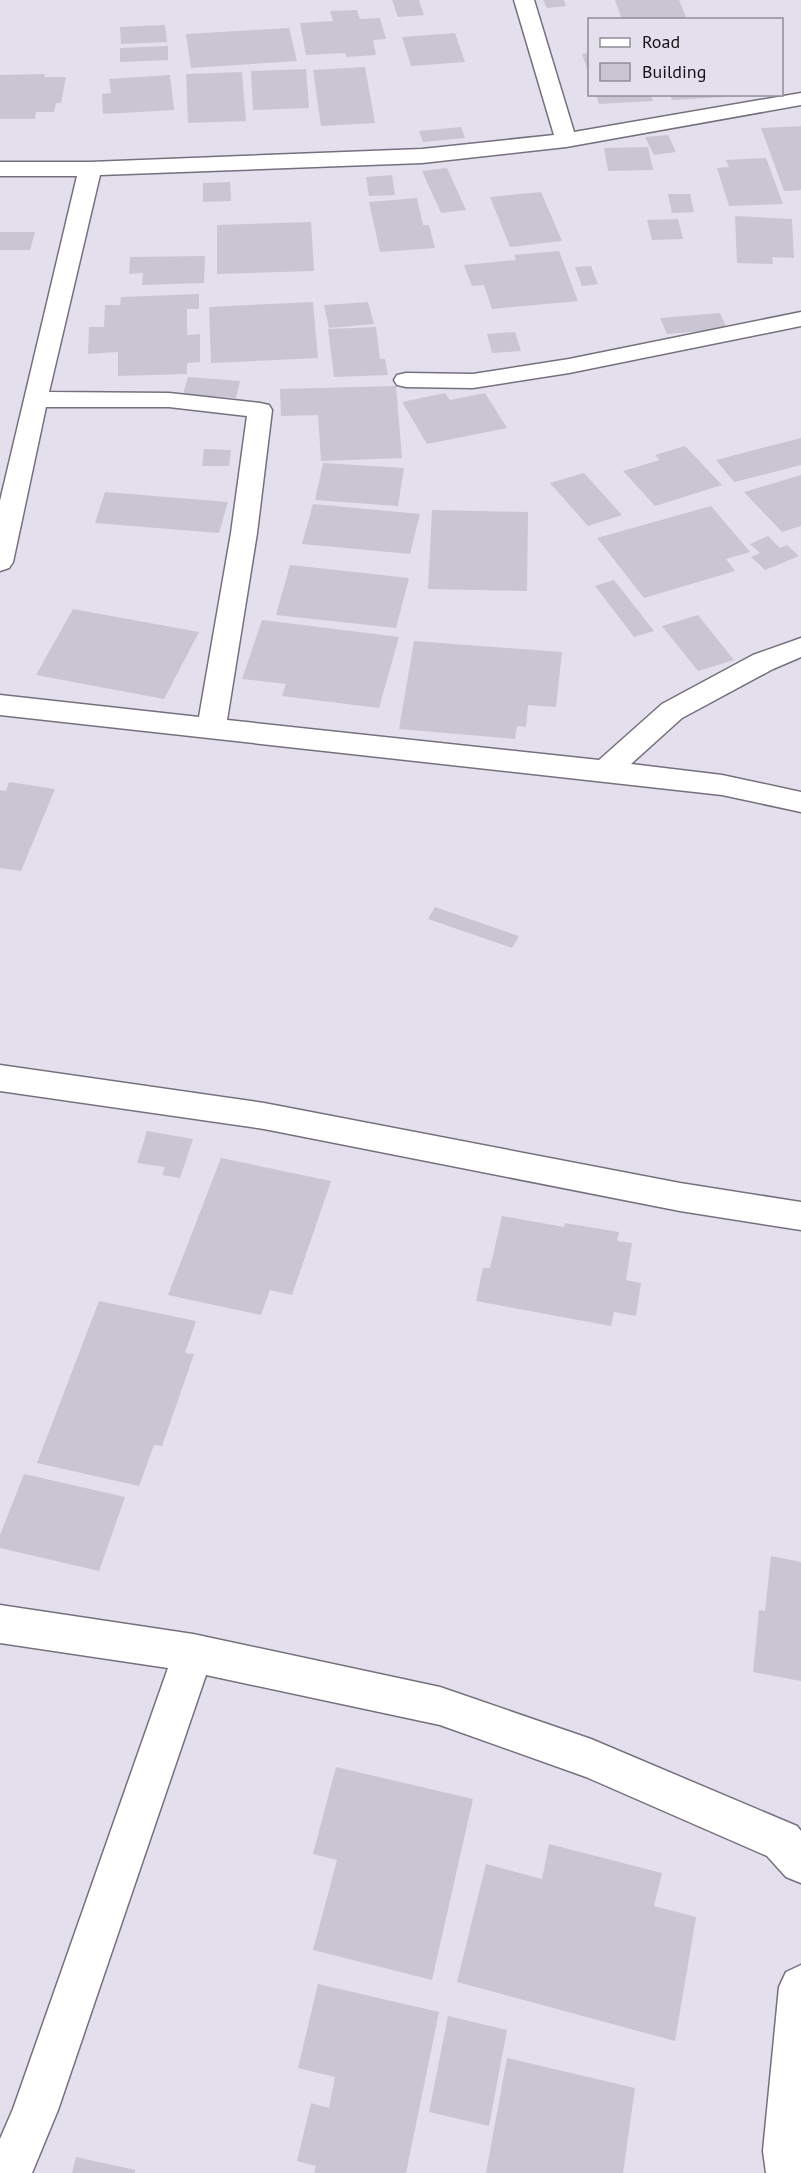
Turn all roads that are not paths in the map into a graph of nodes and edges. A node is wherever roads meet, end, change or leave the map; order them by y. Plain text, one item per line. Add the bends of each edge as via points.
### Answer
1 (524, 0) edge
2 (801, 99) edge
3 (566, 141) junction
4 (0, 169) edge
5 (90, 169) junction
6 (801, 319) edge
7 (406, 380) dead end
8 (35, 399) junction
9 (0, 562) edge
10 (801, 647) edge
11 (0, 705) edge
12 (211, 729) junction
13 (605, 771) junction
14 (801, 801) edge
15 (0, 1078) edge
16 (801, 1216) edge
17 (0, 1624) edge
18 (193, 1653) junction
19 (801, 1862) edge
20 (801, 1987) edge
21 (9, 2173) edge
22 (789, 2173) edge

1 - 3 street
2 - 3 street
3 - 5 street via 422,156
4 - 5 street
5 - 8 street
6 - 7 street via 569,366 484,379
8 - 9 street
8 - 12 street via 169,400 260,410
10 - 13 street via 763,662 672,711
11 - 12 street
12 - 13 street
13 - 14 street via 722,785
15 - 16 street via 264,1116 680,1197
17 - 18 street
18 - 19 street via 440,1706 591,1759 750,1827 782,1841
18 - 21 street
20 - 22 street via 786,2151

